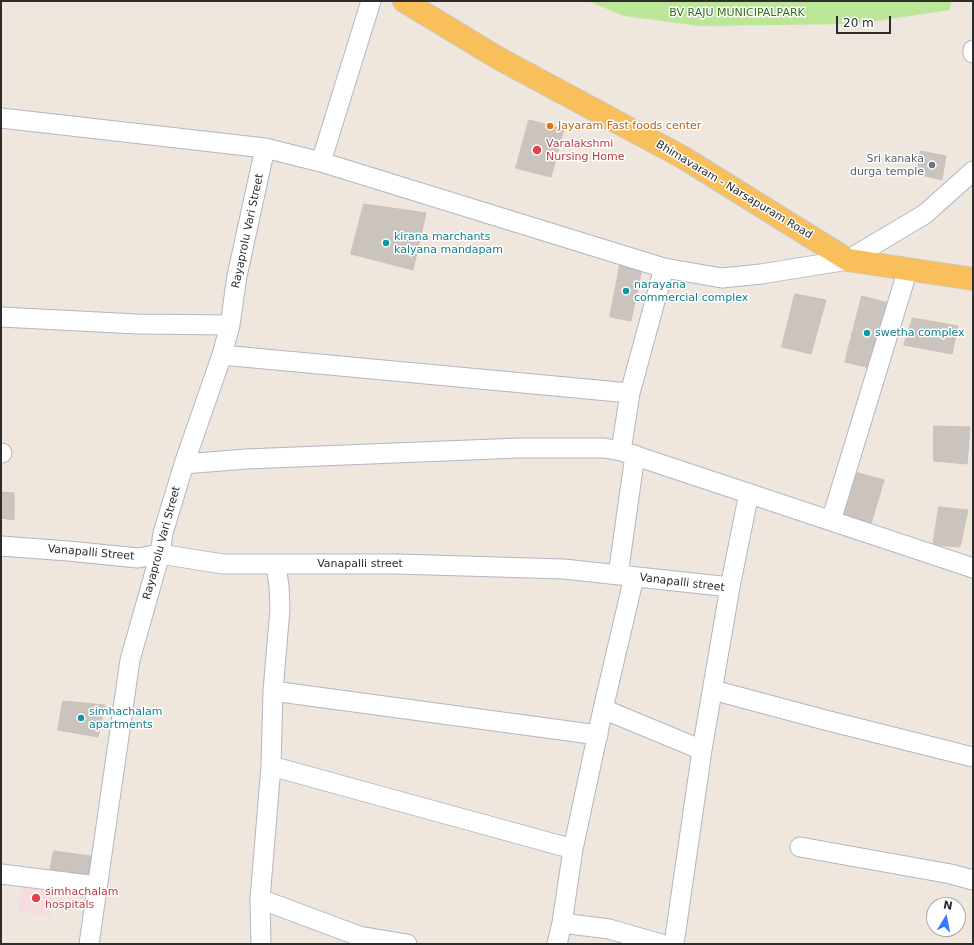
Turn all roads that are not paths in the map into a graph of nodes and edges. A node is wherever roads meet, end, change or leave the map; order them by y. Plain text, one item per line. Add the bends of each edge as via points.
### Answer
1 (371, 1) edge
2 (404, 1) edge
3 (973, 50) edge
4 (973, 53) edge
5 (1, 118) edge
6 (265, 148) junction
7 (321, 162) junction
8 (973, 171) edge
9 (848, 260) junction
10 (664, 268) junction
11 (908, 269) junction
12 (973, 279) edge
13 (1, 317) edge
14 (230, 325) junction
15 (222, 355) junction
16 (630, 393) junction
17 (628, 453) junction
18 (184, 464) junction
19 (749, 493) junction
20 (831, 521) junction
21 (1, 546) edge
22 (160, 554) junction
23 (276, 565) junction
24 (973, 568) edge
25 (626, 576) junction
26 (730, 587) junction
27 (712, 690) junction
28 (273, 691) junction
29 (603, 709) junction
30 (598, 735) junction
31 (702, 750) junction
32 (973, 757) edge
33 (271, 766) junction
34 (800, 847) dead end
35 (573, 849) junction
36 (1, 874) edge
37 (973, 880) edge
38 (97, 886) junction
39 (260, 899) junction
40 (562, 924) junction
41 (89, 944) edge
42 (261, 944) edge
43 (407, 944) edge
44 (557, 944) edge
45 (661, 944) edge
46 (674, 944) edge

1 - 7 street
2 - 9 main road, Bhimavaram - Narsapuram Road via 498,58 684,158
3 - 4 street
5 - 6 street
6 - 7 street
6 - 14 street, Rayaprolu Vari Street via 237,276
7 - 10 street
8 - 9 street via 925,214
9 - 10 street via 722,278
9 - 11 main road, Bhimavaram - Narsapuram Road
10 - 16 street
11 - 12 main road, Bhimavaram - Narsapuram Road
11 - 20 street
13 - 14 street via 137,324
14 - 15 street, Rayaprolu Vari Street
15 - 16 street
15 - 18 street, Rayaprolu Vari Street
16 - 17 street
17 - 18 street via 604,448 519,448 246,459
17 - 19 street
17 - 25 street
18 - 22 street, Rayaprolu Vari Street via 163,533
19 - 20 street
19 - 26 street
20 - 24 street
21 - 22 street, Vanapalli Street via 138,558
22 - 23 street, Vanapalli Street via 223,564
22 - 38 street, Rayaprolu Vari Street via 130,660
23 - 25 street, Vanapalli street via 472,566 564,569
23 - 28 street via 280,609
25 - 26 street, Vanapalli street
25 - 29 street
26 - 27 street, Vanapalli street
27 - 31 street, Vanapalli street
27 - 32 street
28 - 30 street
28 - 33 street
29 - 30 street
29 - 31 street
30 - 35 street
31 - 46 street, Vanapalli street
33 - 35 street
33 - 39 street
34 - 37 street
35 - 40 street
36 - 38 street
38 - 41 street, Rayaprolu Vari Street
39 - 42 street
39 - 43 street via 359,936
40 - 44 street
40 - 45 street via 609,929

